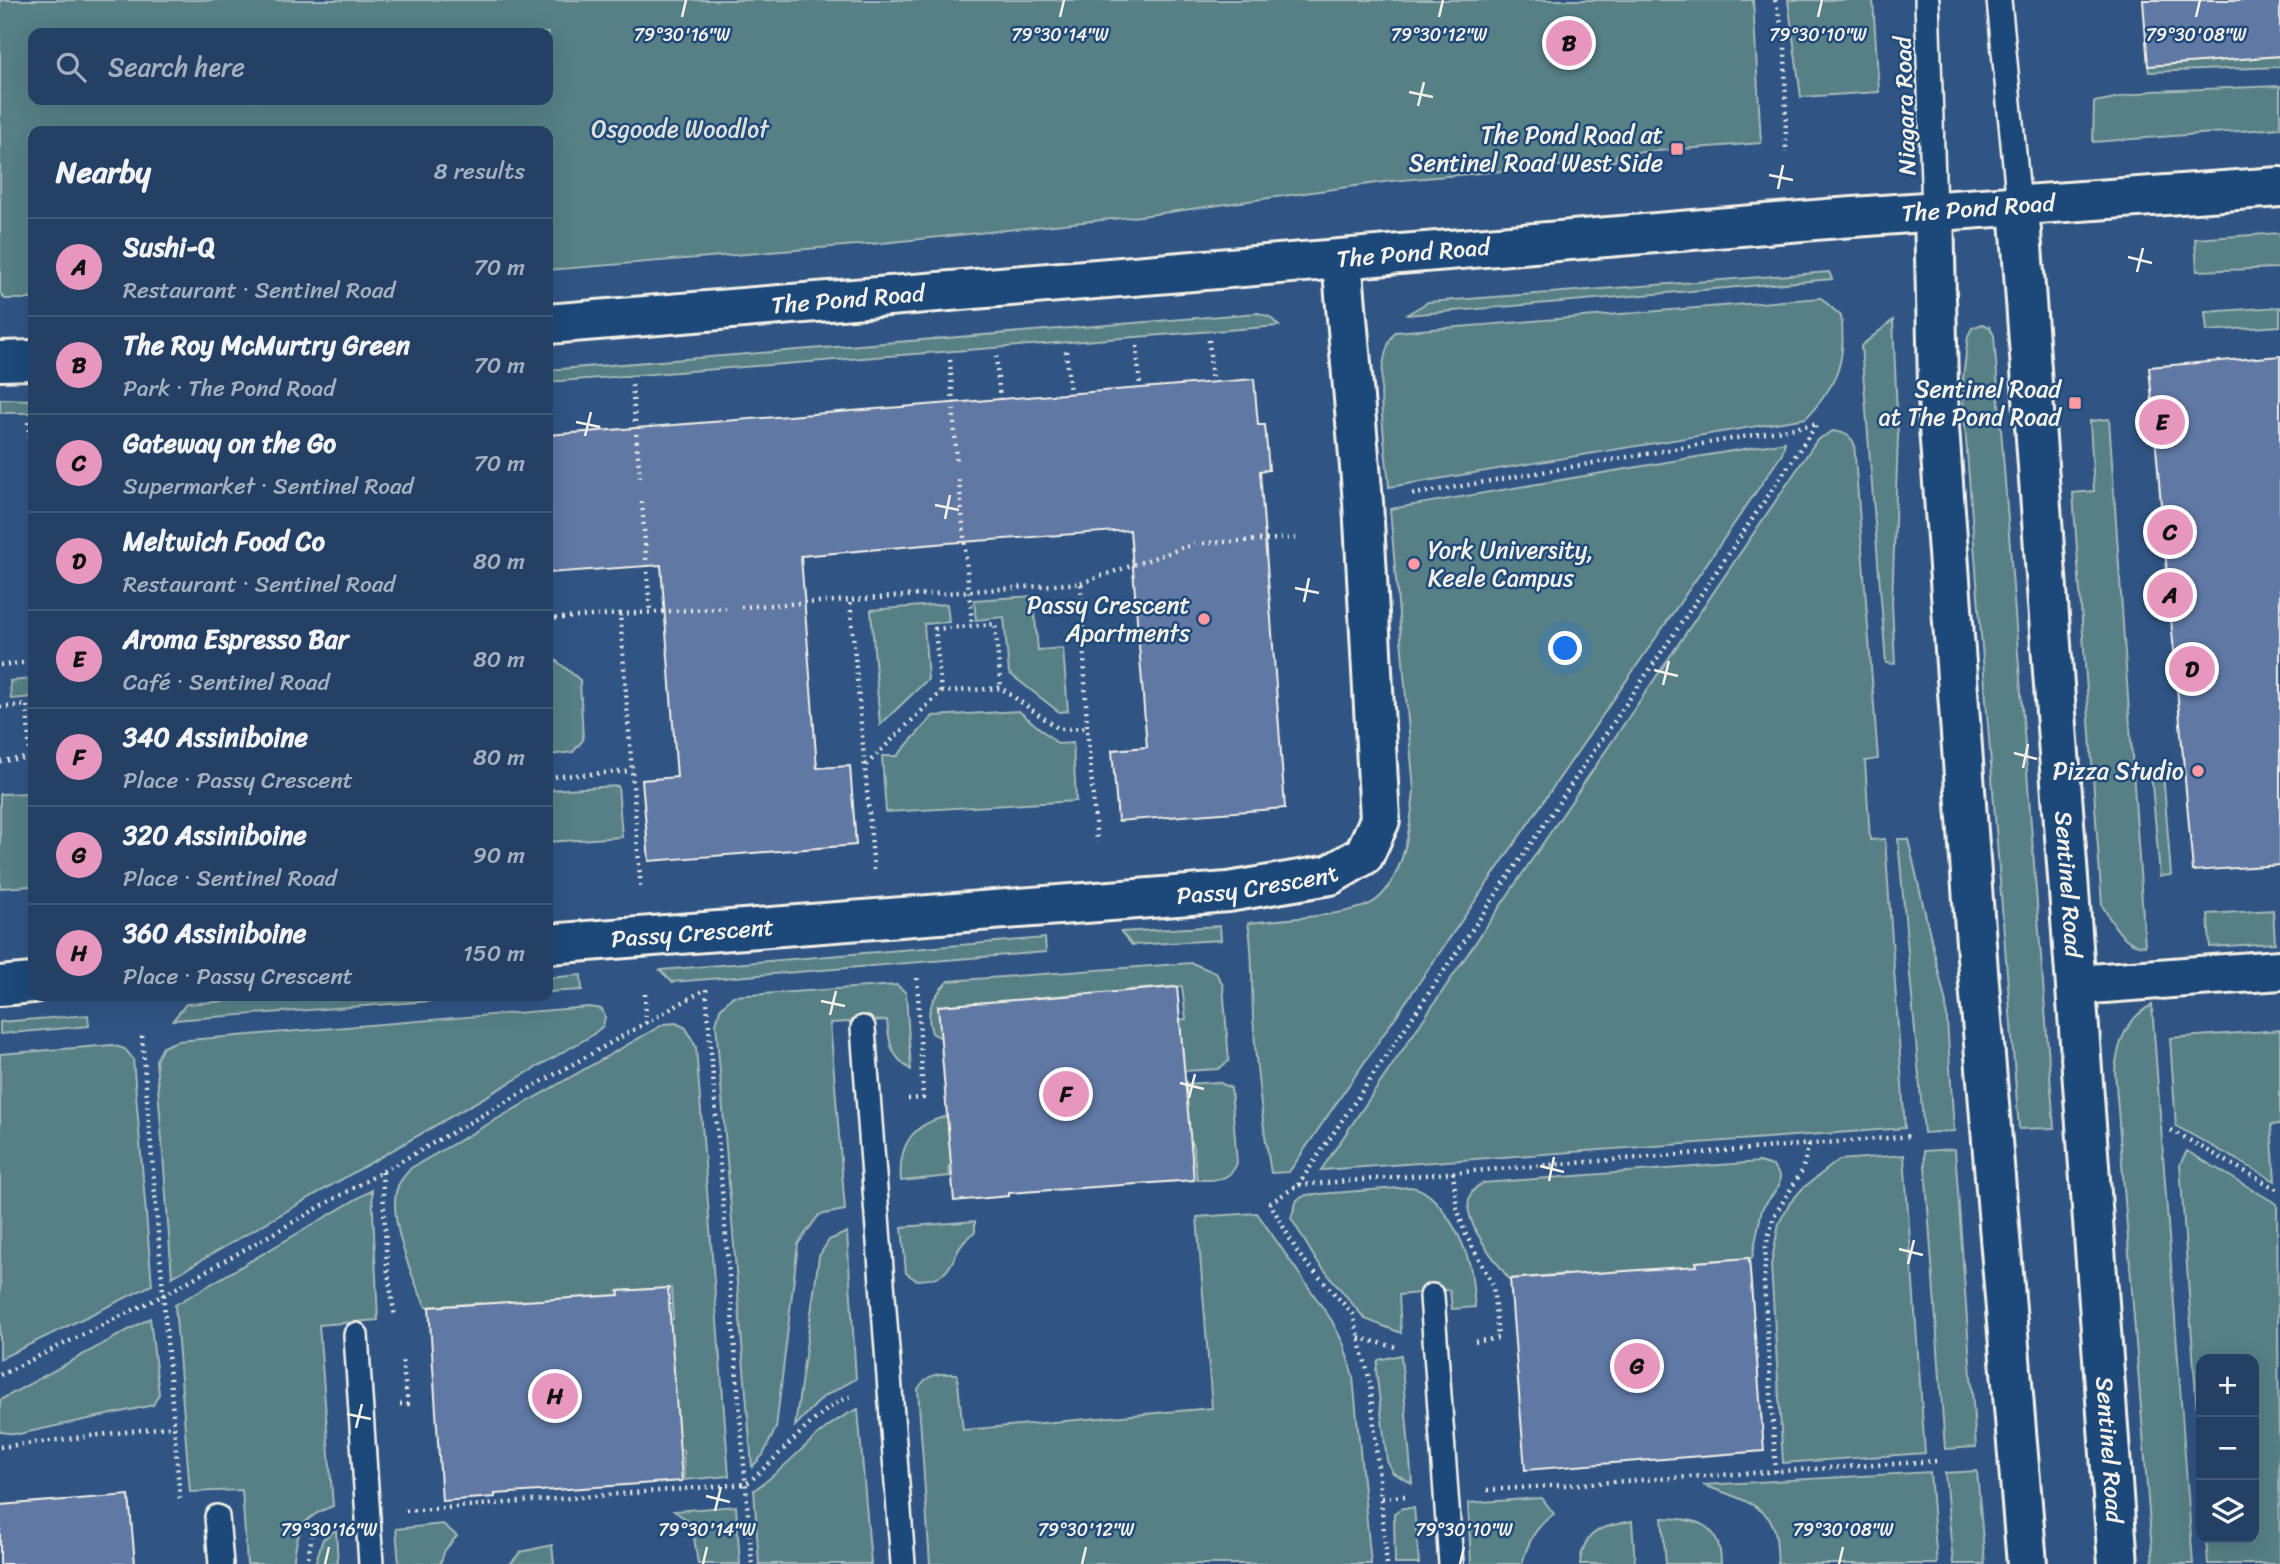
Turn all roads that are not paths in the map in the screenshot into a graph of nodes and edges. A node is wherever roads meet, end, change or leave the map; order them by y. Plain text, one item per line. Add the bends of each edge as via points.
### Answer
1 (1927, 0) edge
2 (1999, 0) edge
3 (2280, 187) edge
4 (2019, 205) junction
5 (1934, 211) junction
6 (1342, 260) junction
7 (553, 324) edge
8 (28, 360) edge
9 (0, 361) edge
10 (553, 944) edge
11 (2280, 970) edge
12 (28, 983) edge
13 (2077, 985) junction
14 (0, 986) edge
15 (863, 1028) dead end
16 (1432, 1296) dead end
17 (356, 1335) dead end
18 (217, 1517) road end
19 (220, 1564) edge
20 (371, 1564) edge
21 (903, 1564) edge
22 (1451, 1564) edge
23 (2027, 1564) edge
24 (2118, 1564) edge

1 - 5 lane, Niagara Road
2 - 4 lane
3 - 4 street, The Pond Road
4 - 5 street, The Pond Road
4 - 13 street, Sentinel Road
5 - 6 street, The Pond Road
5 - 23 street via 1940,441
6 - 7 street, The Pond Road
6 - 10 street, Passy Crescent via 1363,502 1380,820 1364,855 1330,875 1228,892
8 - 9 street
11 - 13 street
12 - 14 street
13 - 24 street, Sentinel Road
15 - 21 lane
16 - 22 lane
17 - 20 lane
18 - 19 lane

